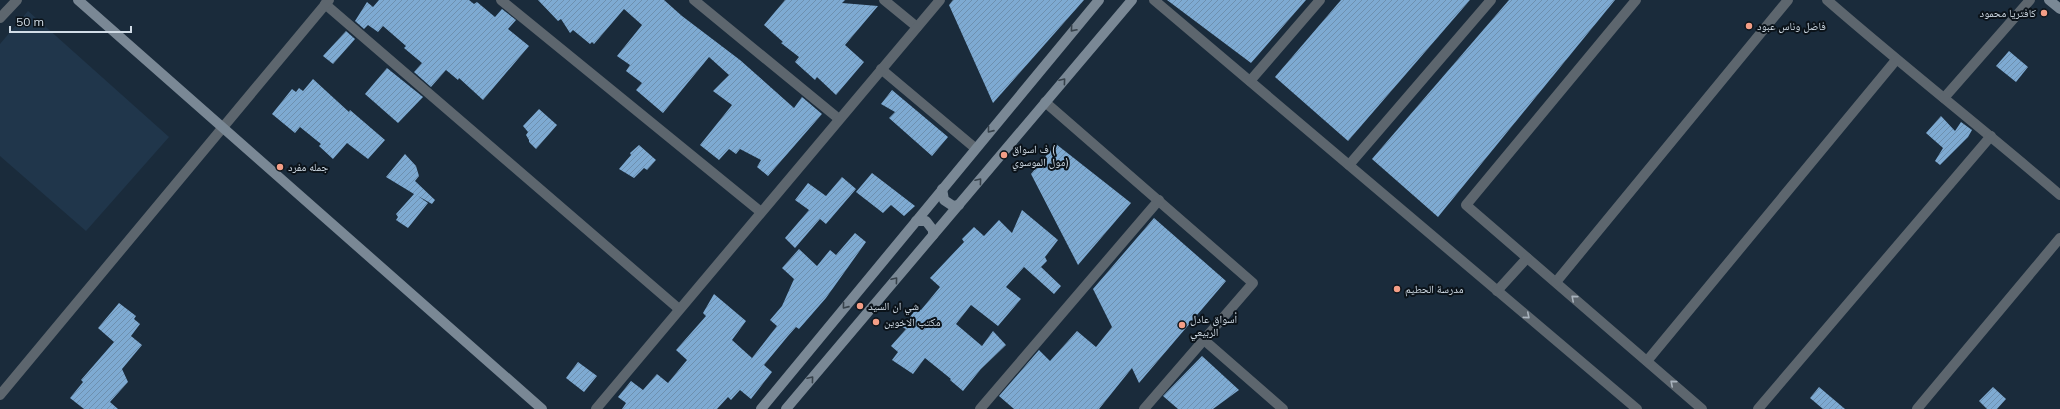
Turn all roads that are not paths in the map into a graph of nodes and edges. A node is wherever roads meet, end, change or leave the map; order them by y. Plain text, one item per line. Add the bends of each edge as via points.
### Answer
1 (17, 0) edge
2 (78, 0) edge
3 (501, 0) edge
4 (694, 0) edge
5 (884, 0) edge
6 (940, 0) edge
7 (1099, 0) edge
8 (1132, 0) edge
9 (1154, 0) edge
10 (1320, 0) edge
11 (1491, 0) edge
12 (1636, 0) edge
13 (1788, 0) edge
14 (1827, 0) edge
15 (2030, 0) edge
16 (2049, 0) edge
17 (327, 2) edge
18 (2060, 10) edge
19 (0, 18) edge
20 (917, 27) junction
21 (1896, 60) junction
22 (881, 69) junction
23 (1250, 81) junction
24 (1944, 98) junction
25 (1045, 102) junction
26 (839, 119) junction
27 (224, 128) junction
28 (1991, 136) junction
29 (975, 148) junction
30 (1349, 165) junction
31 (942, 189) junction
32 (2060, 195) edge
33 (1159, 200) junction
34 (959, 205) junction
35 (761, 212) junction
36 (916, 220) junction
37 (933, 236) junction
38 (2060, 238) edge
39 (1527, 258) junction
40 (1556, 282) junction
41 (1497, 290) junction
42 (679, 309) junction
43 (1204, 340) junction
44 (1647, 361) junction
45 (0, 395) edge
46 (542, 409) edge
47 (596, 409) edge
48 (761, 409) edge
49 (786, 409) edge
50 (980, 409) edge
51 (1144, 409) edge
52 (1283, 409) edge
53 (1637, 409) edge
54 (1702, 409) edge
55 (1758, 409) edge
56 (1917, 409) edge

1 - 19 street
2 - 27 street
3 - 35 street
4 - 26 street
5 - 20 street
6 - 20 street
7 -> 29 street
25 -> 8 street
9 - 23 street
10 - 23 street
11 - 30 street
12 - 39 street via 1466,204
13 - 40 street
14 - 21 street
15 - 24 street
16 - 18 street
17 - 27 street
17 - 42 street
20 - 22 street
21 - 24 street
21 - 44 street
22 - 26 street
22 - 29 street
23 - 30 street
24 - 28 street
25 - 33 street
34 -> 25 street
26 - 35 street
27 - 45 street
27 - 46 street
28 - 32 street
28 - 55 street
29 - 31 street
30 - 41 street
31 - 34 street via 944,200 953,206
31 - 36 street
33 - 43 street via 1253,283
33 - 50 street
34 - 37 street
35 - 42 street
36 - 37 street via 926,221 933,230
36 -> 48 street
49 -> 37 street
38 - 56 street
39 - 40 street
39 - 41 street
44 -> 40 street
41 -> 53 street
42 - 47 street
43 - 51 street
43 - 52 street
54 -> 44 street

